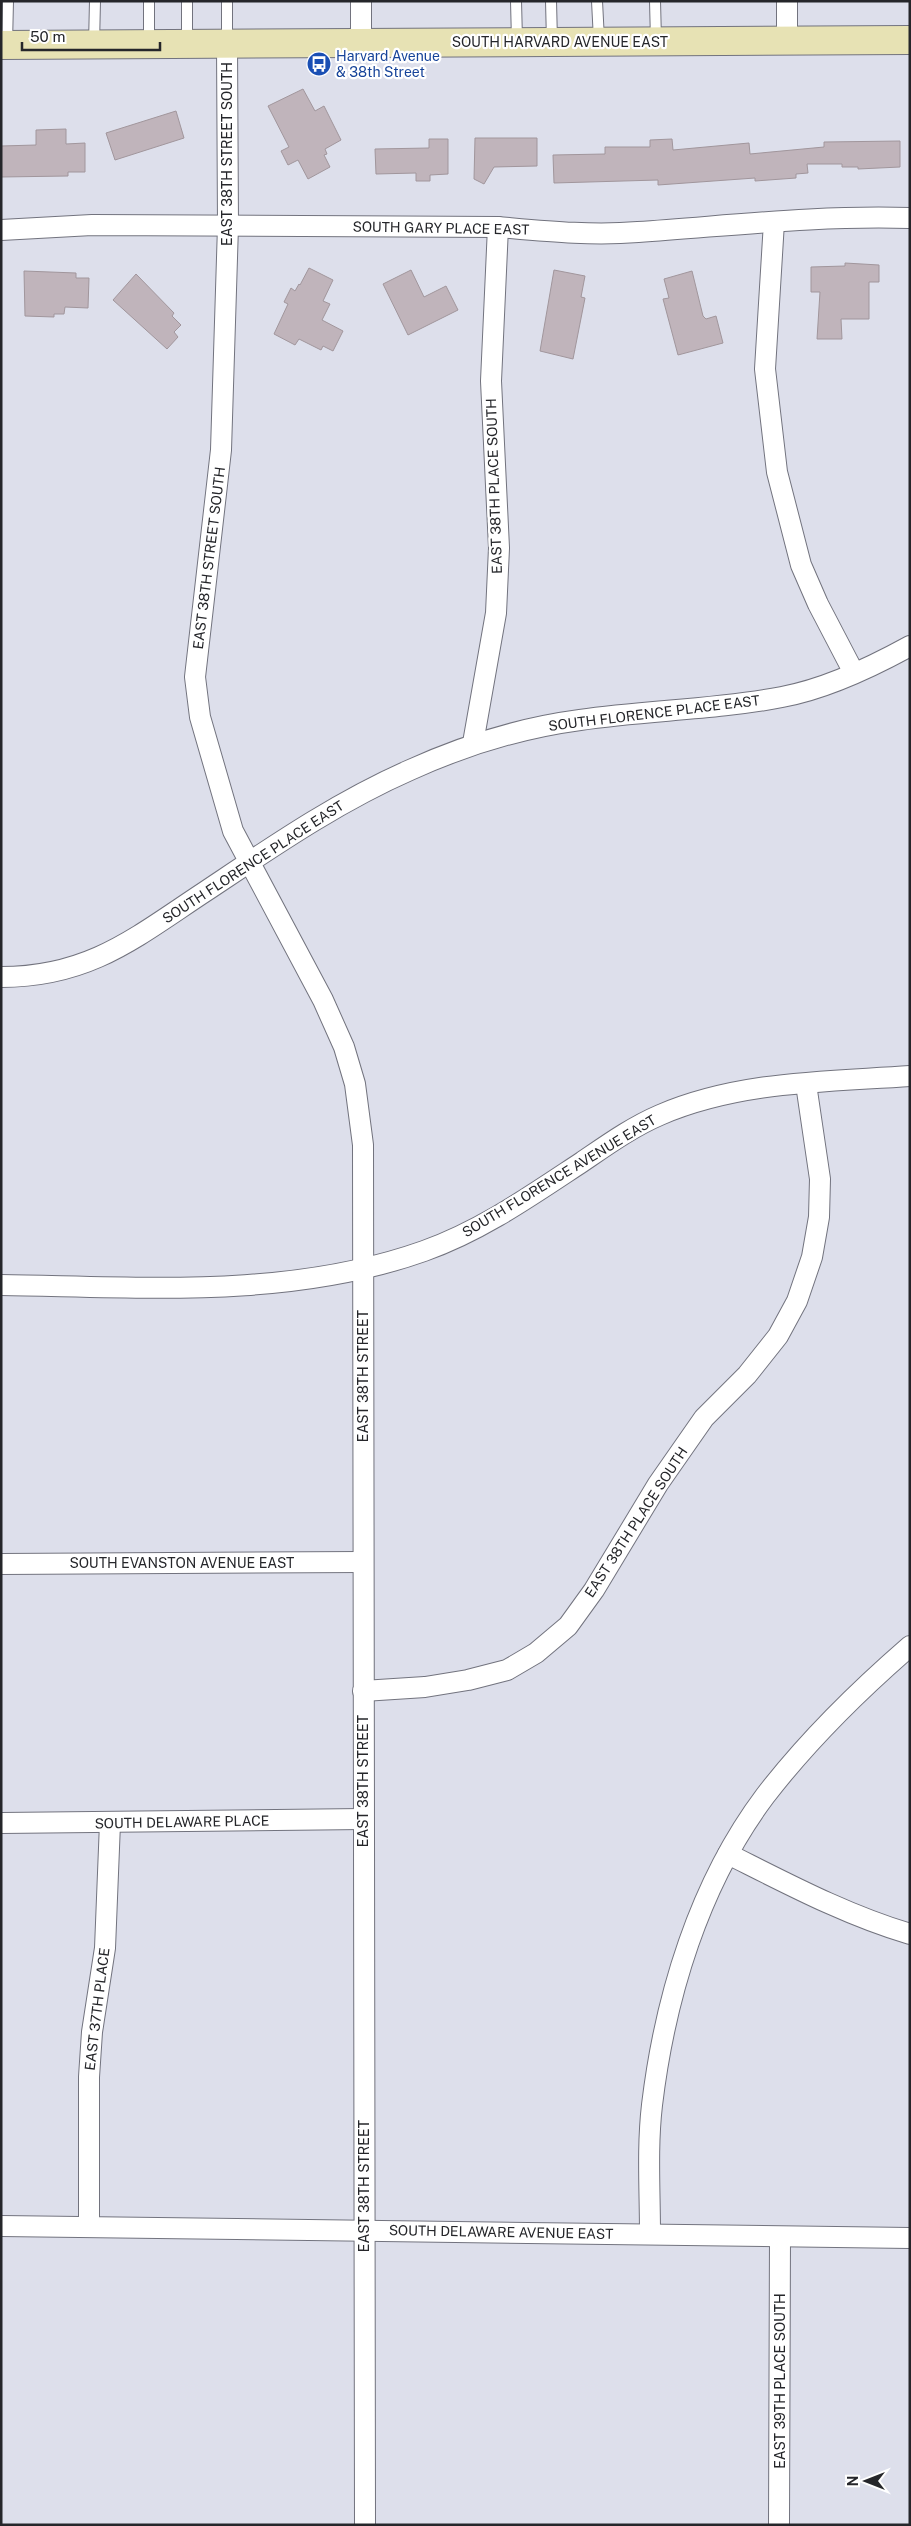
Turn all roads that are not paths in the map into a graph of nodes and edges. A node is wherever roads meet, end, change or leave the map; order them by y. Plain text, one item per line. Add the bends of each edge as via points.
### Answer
1 (8, 1) edge
2 (95, 1) edge
3 (150, 1) edge
4 (187, 1) edge
5 (226, 1) edge
6 (361, 1) edge
7 (516, 1) edge
8 (551, 1) edge
9 (597, 1) edge
10 (655, 1) edge
11 (787, 1) edge
12 (910, 40) edge
13 (599, 41) junction
14 (656, 41) junction
15 (787, 41) junction
16 (517, 42) junction
17 (552, 42) junction
18 (149, 44) junction
19 (187, 44) junction
20 (227, 44) junction
21 (361, 44) junction
22 (4, 45) edge
23 (94, 45) junction
24 (910, 218) edge
25 (774, 222) junction
26 (228, 226) junction
27 (498, 227) junction
28 (1, 230) edge
29 (910, 646) edge
30 (854, 673) junction
31 (473, 743) junction
32 (250, 862) junction
33 (1, 977) edge
34 (341, 1040) joint
35 (910, 1076) edge
36 (806, 1084) junction
37 (363, 1269) junction
38 (1, 1285) edge
39 (363, 1562) junction
40 (1, 1564) edge
41 (910, 1646) edge
42 (363, 1691) junction
43 (363, 1819) junction
44 (1, 1823) edge
45 (110, 1823) junction
46 (728, 1854) junction
47 (910, 1934) edge
48 (1, 2226) edge
49 (89, 2226) junction
50 (364, 2230) junction
51 (650, 2234) junction
52 (780, 2237) junction
53 (910, 2238) edge
54 (365, 2525) edge
55 (780, 2525) edge

1 - 22 lane
2 - 23 lane
3 - 18 lane
4 - 19 lane
5 - 20 lane
6 - 21 street
7 - 16 lane
8 - 17 lane
9 - 13 lane
10 - 14 lane
11 - 15 street
12 - 15 main road, SOUTH HARVARD AVENUE EAST
13 - 14 main road, SOUTH HARVARD AVENUE EAST
13 - 17 main road, SOUTH HARVARD AVENUE EAST
14 - 15 main road, SOUTH HARVARD AVENUE EAST
16 - 17 main road, SOUTH HARVARD AVENUE EAST
16 - 21 main road, SOUTH HARVARD AVENUE EAST
18 - 19 main road, SOUTH HARVARD AVENUE EAST
18 - 23 main road, SOUTH HARVARD AVENUE EAST
19 - 20 main road, SOUTH HARVARD AVENUE EAST
20 - 21 main road, SOUTH HARVARD AVENUE EAST
20 - 26 street, EAST 38TH STREET SOUTH
22 - 23 main road, SOUTH HARVARD AVENUE EAST
24 - 25 street, SOUTH GARY PLACE EAST
25 - 27 street, SOUTH GARY PLACE EAST via 638,232 562,232
25 - 30 street via 765,369 777,472 801,565
26 - 27 street, SOUTH GARY PLACE EAST
26 - 28 street, SOUTH GARY PLACE EAST via 92,225
26 - 32 street, EAST 38TH STREET SOUTH via 221,450 195,677 200,717 231,821
27 - 31 street, EAST 38TH PLACE SOUTH via 491,381 499,548 496,613
29 - 30 street, SOUTH FLORENCE PLACE EAST
30 - 31 street, SOUTH FLORENCE PLACE EAST via 784,697 581,720 526,729
31 - 32 street, SOUTH FLORENCE PLACE EAST via 356,795
32 - 33 street, SOUTH FLORENCE PLACE EAST via 142,935 94,961 42,975
32 - 34 street, EAST 38TH STREET SOUTH
34 - 37 street, EAST 38TH STREET via 361,1115
35 - 36 street, SOUTH FLORENCE AVENUE EAST
36 - 37 street, SOUTH FLORENCE AVENUE EAST via 741,1090 694,1102 658,1116 619,1137 477,1228 424,1251
36 - 42 street, EAST 38TH PLACE SOUTH via 820,1179 819,1217 812,1257 797,1301 778,1336 747,1375 704,1418 663,1476 594,1590 568,1626 536,1653 507,1670 425,1687
37 - 38 street, SOUTH FLORENCE AVENUE EAST via 307,1279 196,1288
37 - 39 street, EAST 38TH STREET
39 - 40 street, SOUTH EVANSTON AVENUE EAST
39 - 42 street, EAST 38TH STREET
41 - 46 street via 798,1754 764,1797
42 - 43 street, EAST 38TH STREET
43 - 45 street, SOUTH DELAWARE PLACE
43 - 50 street, EAST 38TH STREET
44 - 45 street, SOUTH DELAWARE PLACE
45 - 49 street, EAST 37TH PLACE via 105,1940 89,2077
46 - 47 street via 820,1900
46 - 51 street via 687,1946 660,2054 652,2107
48 - 49 street, SOUTH DELAWARE AVENUE EAST
49 - 50 street, SOUTH DELAWARE AVENUE EAST
50 - 51 street, SOUTH DELAWARE AVENUE EAST
50 - 54 street, EAST 38TH STREET
51 - 52 street, SOUTH DELAWARE AVENUE EAST
52 - 53 street, SOUTH DELAWARE AVENUE EAST
52 - 55 street, EAST 39TH PLACE SOUTH

